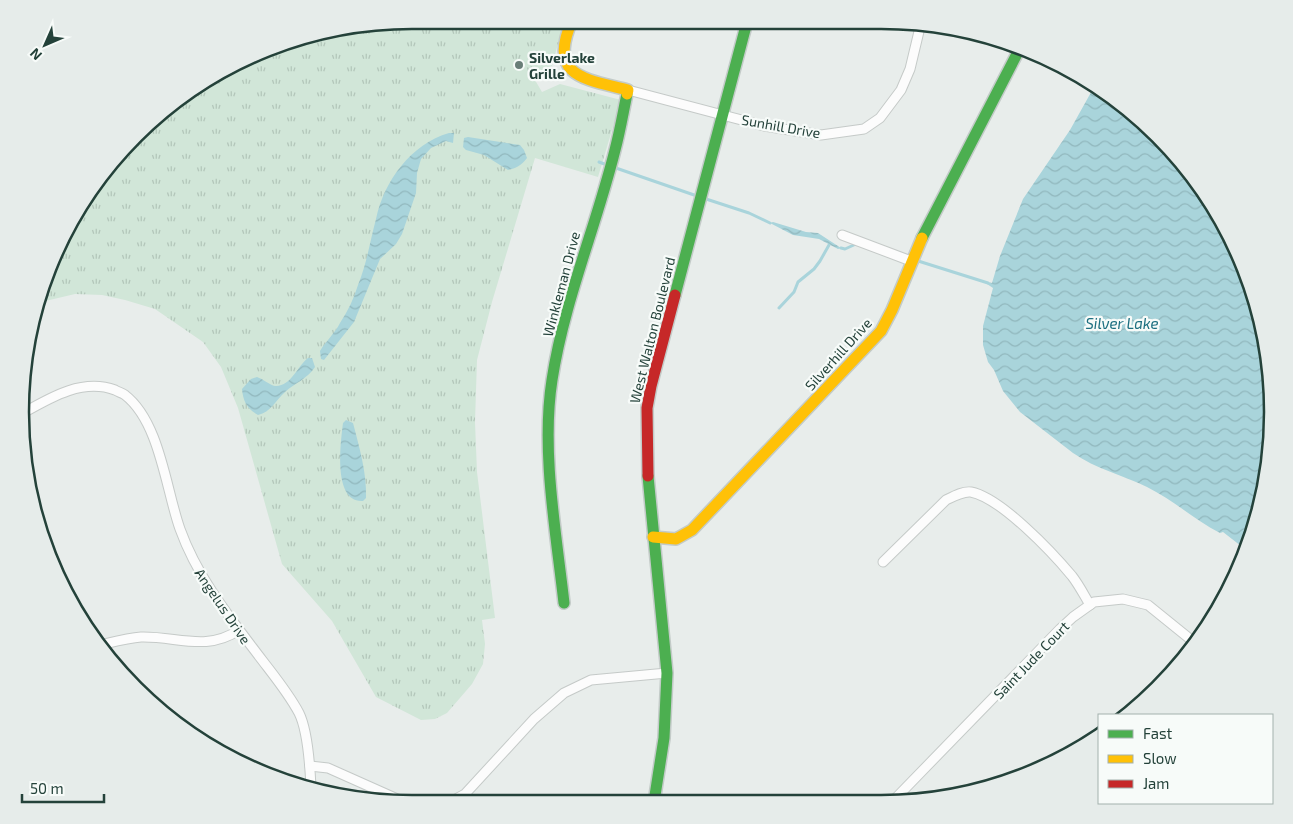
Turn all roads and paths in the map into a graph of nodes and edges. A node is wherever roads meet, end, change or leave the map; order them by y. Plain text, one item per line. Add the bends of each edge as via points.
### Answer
1 (569, 29) edge
2 (745, 29) edge
3 (919, 31) edge
4 (1017, 54) edge
5 (628, 90) junction
6 (723, 114) junction
7 (842, 235) dead end
8 (911, 261) junction
9 (29, 410) edge
10 (653, 537) junction
11 (883, 562) dead end
12 (564, 603) dead end
13 (1090, 606) junction
14 (239, 630) junction
15 (1190, 639) edge
16 (107, 644) edge
17 (666, 673) junction
18 (310, 766) junction
19 (311, 781) edge
20 (386, 794) edge
21 (899, 794) edge
22 (463, 795) edge
23 (655, 795) edge

1 - 5 street via 562,51 569,68 581,77
2 - 6 street, West Walton Boulevard
3 - 6 street, Sunhill Drive via 901,90 880,118 864,129 821,135 764,126
4 - 8 street, Silverhill Drive
5 - 6 street, Sunhill Drive
5 - 12 street, Winkleman Drive via 615,150 577,278 552,381 550,466
6 - 10 street, West Walton Boulevard via 646,408 648,491
7 - 8 street
8 - 10 street, Silverhill Drive via 892,313 875,338 692,530 676,539
9 - 14 street, Angelus Drive via 72,389 92,385 105,386 124,394 141,412 161,458 187,548 200,574
10 - 17 street, West Walton Boulevard
11 - 13 street via 946,500 969,492 981,495 1000,507 1031,533 1072,576
13 - 15 street, Saint Jude Court via 1094,602 1123,599 1148,605
13 - 21 street, Saint Jude Court via 1060,629
14 - 16 street via 220,640 141,637
14 - 18 street, Angelus Drive via 300,714
17 - 22 street via 591,680 564,693 534,719
17 - 23 street, West Walton Boulevard via 662,763
18 - 19 street, Angelus Drive
18 - 20 street via 328,768

